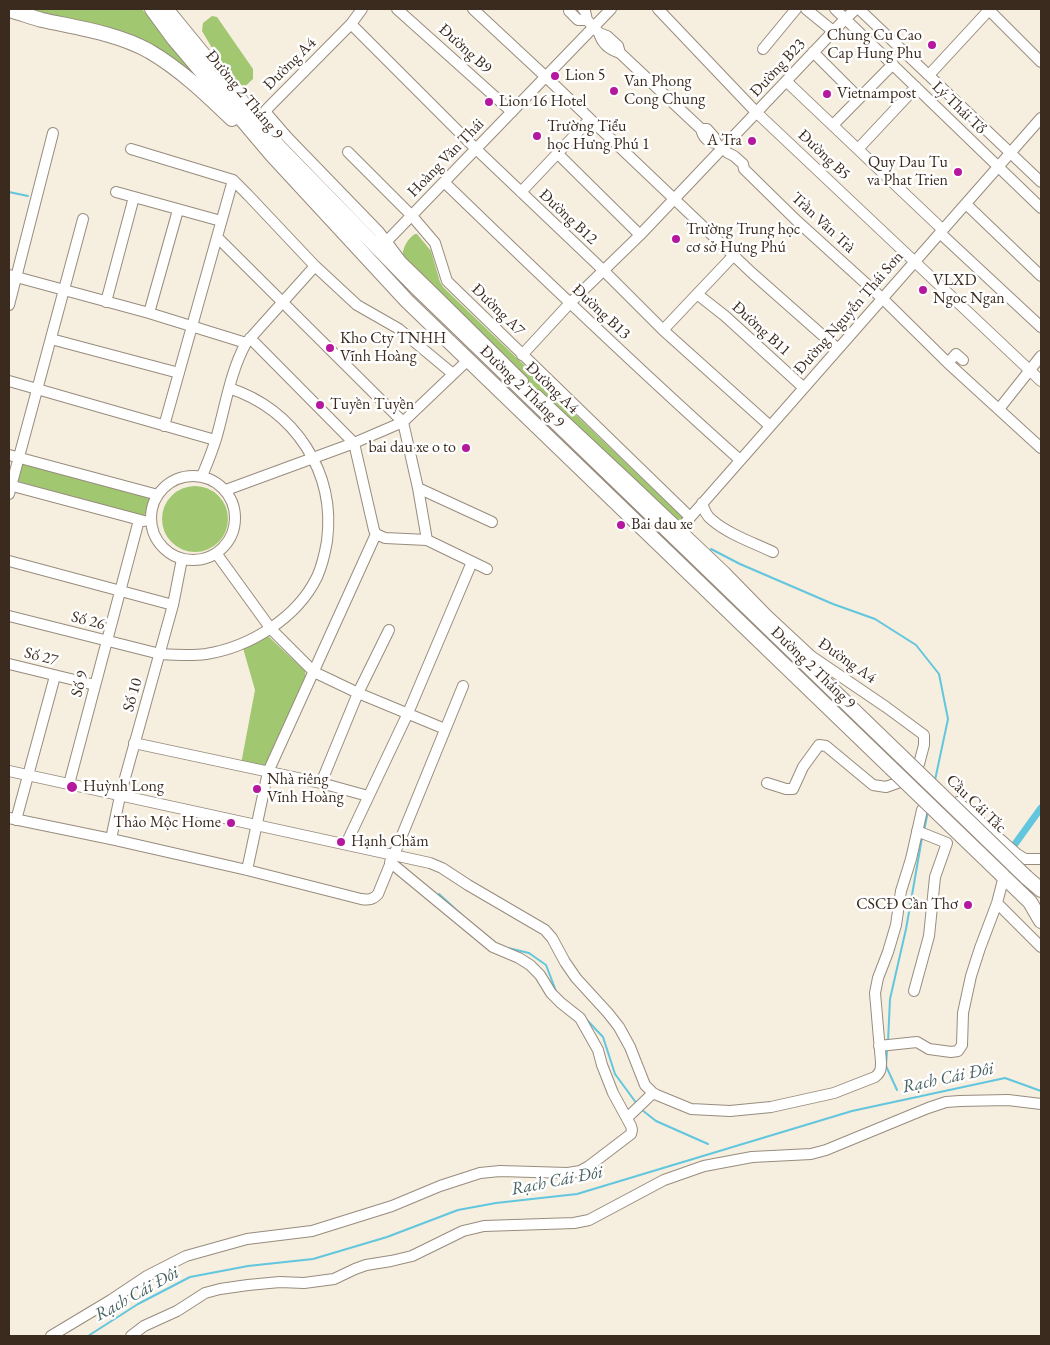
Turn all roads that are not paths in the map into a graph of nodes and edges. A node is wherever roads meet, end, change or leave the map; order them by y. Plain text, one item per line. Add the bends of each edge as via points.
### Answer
1 (152, 9) edge
2 (166, 9) edge
3 (174, 9) edge
4 (360, 9) edge
5 (398, 9) edge
6 (472, 9) edge
7 (569, 9) edge
8 (583, 9) edge
9 (611, 9) edge
10 (658, 9) edge
11 (806, 9) edge
12 (835, 9) edge
13 (858, 9) edge
14 (988, 9) edge
15 (9, 10) edge
16 (791, 11) edge
17 (844, 18) junction
18 (39, 19) junction
19 (9, 20) edge
20 (351, 24) junction
21 (593, 26) junction
22 (833, 31) junction
23 (763, 49) dead end
24 (813, 52) junction
25 (1041, 62) edge
26 (893, 64) junction
27 (219, 73) junction
28 (929, 75) junction
29 (546, 77) junction
30 (786, 81) junction
31 (916, 87) junction
32 (859, 98) junction
33 (512, 112) junction
34 (756, 112) junction
35 (590, 119) junction
36 (1040, 122) edge
37 (833, 125) junction
38 (53, 133) dead end
39 (131, 148) dead end
40 (722, 148) junction
41 (858, 149) junction
42 (476, 150) junction
43 (348, 152) dead end
44 (1011, 152) junction
45 (558, 154) junction
46 (272, 156) junction
47 (998, 166) junction
48 (233, 180) junction
49 (444, 182) junction
50 (1041, 182) edge
51 (116, 192) dead end
52 (521, 192) junction
53 (134, 197) junction
54 (674, 199) junction
55 (966, 204) junction
56 (1041, 208) edge
57 (178, 210) junction
58 (412, 216) junction
59 (83, 219) dead end
60 (221, 222) junction
61 (941, 231) junction
62 (640, 235) junction
63 (217, 236) junction
64 (386, 242) junction
65 (734, 255) junction
66 (915, 261) junction
67 (315, 266) junction
68 (603, 270) junction
69 (12, 276) edge
70 (1041, 276) edge
71 (64, 290) junction
72 (697, 294) junction
73 (883, 298) junction
74 (106, 302) junction
75 (283, 302) junction
76 (570, 303) junction
77 (9, 305) edge
78 (148, 312) junction
79 (192, 325) junction
80 (1041, 327) edge
81 (663, 330) junction
82 (51, 339) junction
83 (248, 340) junction
84 (838, 349) junction
85 (522, 355) junction
86 (1041, 356) edge
87 (468, 360) junction
88 (963, 360) dead end
89 (948, 363) junction
90 (1029, 370) junction
91 (179, 373) junction
92 (453, 374) junction
93 (9, 381) edge
94 (1041, 381) edge
95 (230, 388) junction
96 (804, 388) junction
97 (37, 390) junction
98 (999, 409) junction
99 (403, 422) junction
100 (164, 426) junction
101 (770, 426) junction
102 (216, 440) junction
103 (354, 444) junction
104 (1041, 448) edge
105 (14, 456) edge
106 (313, 458) junction
107 (740, 460) junction
108 (202, 476) junction
109 (10, 488) edge
110 (418, 488) junction
111 (226, 490) junction
112 (158, 495) junction
113 (702, 502) junction
114 (690, 517) junction
115 (139, 520) junction
116 (492, 522) dead end
117 (152, 524) junction
118 (680, 529) junction
119 (376, 534) junction
120 (427, 540) junction
121 (773, 552) dead end
122 (216, 553) junction
123 (182, 558) junction
124 (9, 561) edge
125 (472, 562) junction
126 (487, 568) dead end
127 (120, 591) junction
128 (173, 605) junction
129 (9, 616) edge
130 (270, 629) junction
131 (390, 630) dead end
132 (107, 641) junction
133 (160, 654) junction
134 (9, 665) edge
135 (314, 672) junction
136 (55, 676) junction
137 (95, 686) junction
138 (463, 686) dead end
139 (358, 693) junction
140 (408, 713) junction
141 (445, 729) junction
142 (134, 743) junction
143 (902, 757) joint
144 (891, 768) joint
145 (9, 771) edge
146 (268, 772) junction
147 (28, 775) junction
148 (321, 783) junction
149 (767, 783) dead end
150 (69, 784) junction
151 (120, 796) junction
152 (368, 796) junction
153 (958, 802) dead end
154 (922, 810) dead end
155 (13, 819) edge
156 (256, 825) junction
157 (923, 833) junction
158 (111, 839) junction
159 (346, 844) junction
160 (391, 859) junction
161 (1041, 859) edge
162 (247, 870) junction
163 (1002, 875) junction
164 (1041, 890) edge
165 (998, 903) junction
166 (1041, 921) edge
167 (1041, 947) edge
168 (914, 991) dead end
169 (882, 1046) junction
170 (653, 1094) junction
171 (1041, 1104) edge
172 (627, 1118) junction
173 (51, 1336) edge
174 (131, 1336) edge

1 - 46 highway, Đường 2 Tháng 9
2 - 27 highway, Đường 2 Tháng 9
3 - 27 highway
4 - 20 street, Đường A4
5 - 33 street, Đường B9
6 - 29 street
7 - 21 street, Trần Văn Trà via 578,20
8 - 21 street
9 - 21 street, Hoàng Văn Thái
10 - 34 street, Đường B5
11 - 22 street
12 - 17 street, Lý Thái Tổ
13 - 17 street, Đường B23
13 - 28 street, Lý Thái Tổ
14 - 25 street
14 - 28 street
15 - 18 highway
16 - 23 street
17 - 22 street, Đường B23
17 - 26 street, Lý Thái Tổ
18 - 19 highway
18 - 46 highway via 98,32 148,51 188,78
20 - 42 street, Đường B12
20 - 64 street, Đường A4 via 266,110 287,137
21 - 29 street, Hoàng Văn Thái
21 - 40 street, Trần Văn Trà via 618,46 620,53 701,129 707,130
22 - 24 street, Đường B23
24 - 30 street, Đường B23
24 - 32 street
26 - 31 street, Lý Thái Tổ
26 - 32 street
27 - 143 highway, Đường 2 Tháng 9 via 280,147 418,289
28 - 44 street, Lý Thái Tổ
29 - 33 street, Hoàng Văn Thái
29 - 35 street
30 - 34 street, Đường B23
30 - 37 street
31 - 41 street
31 - 47 street, Lý Thái Tổ
32 - 37 street
33 - 42 street, Hoàng Văn Thái
34 - 40 street, Đường B23
34 - 66 street, Đường B5
35 - 45 street
35 - 54 street
36 - 44 street, Đường Nguyễn Thái Sơn
37 - 41 street
38 - 69 street
39 - 48 street
40 - 54 street, Đường B23
40 - 73 street, Trần Văn Trà via 743,164 744,169 797,221
41 - 61 street
42 - 49 street, Hoàng Văn Thái
42 - 52 street, Đường B12
43 - 58 street, Đường A7
44 - 47 street, Đường Nguyễn Thái Sơn
44 - 50 street, Lý Thái Tổ
45 - 52 street
45 - 62 street
46 - 87 highway, Đường 2 Tháng 9 via 407,301
47 - 55 street, Đường Nguyễn Thái Sơn
47 - 56 street, Lý Thái Tổ
48 - 60 street
48 - 67 street
49 - 58 street, Hoàng Văn Thái
49 - 76 street, Đường B13
51 - 53 street
52 - 68 street, Đường B12
53 - 57 street
53 - 74 street
54 - 62 street, Đường B23
54 - 65 street
55 - 61 street, Đường Nguyễn Thái Sơn
55 - 70 street
57 - 60 street
57 - 78 street
58 - 64 street, Hoàng Văn Thái
58 - 85 street, Đường A7 via 435,243 446,281
59 - 71 street
60 - 63 street
61 - 66 street, Đường Nguyễn Thái Sơn
61 - 80 street
62 - 68 street, Đường B23
63 - 75 street
63 - 79 street
64 - 118 street, Đường A4 via 401,261 531,389
65 - 72 street
65 - 84 street
66 - 73 street, Đường Nguyễn Thái Sơn
66 - 90 street, Đường B5
67 - 75 street
67 - 92 street via 357,305 399,329
68 - 76 street, Đường B23
68 - 81 street, Đường B12
69 - 71 street
69 - 77 street
71 - 74 street
71 - 82 street
72 - 81 street
72 - 96 street, Đường B11
73 - 84 street, Đường Nguyễn Thái Sơn
73 - 89 street, Trần Văn Trà
74 - 78 street
75 - 83 street
75 - 99 street
76 - 85 street, Đường B23
76 - 107 street, Đường B13
78 - 79 street
79 - 83 street
79 - 91 street
81 - 101 street, Đường B12
82 - 91 street
82 - 97 street
83 - 95 street
83 - 103 street
84 - 96 street, Đường Nguyễn Thái Sơn
85 - 114 street, Đường A7
86 - 90 street
87 - 92 street
87 - 144 highway, Đường 2 Tháng 9
88 - 89 street via 956,354
89 - 98 street, Trần Văn Trà
90 - 94 street, Đường B5
90 - 98 street
91 - 100 street
92 - 99 street
93 - 97 street
95 - 102 street
95 - 106 street, Số 26 via 260,401 276,413 300,437
96 - 101 street, Đường Nguyễn Thái Sơn
97 - 100 street
97 - 105 street
98 - 104 street, Trần Văn Trà
99 - 103 street
99 - 110 street
100 - 102 street
101 - 107 street, Đường Nguyễn Thái Sơn
102 - 108 street
103 - 106 street
103 - 119 street
105 - 109 street
105 - 112 street
106 - 111 street
106 - 130 street, Số 26 via 326,498 326,550 317,577 305,596
107 - 113 street, Đường Nguyễn Thái Sơn
108 - 111 street
108 - 112 street via 177,479
109 - 115 street
110 - 116 street
110 - 120 street
111 - 122 street via 236,515 234,528 229,540
112 - 117 street via 152,509
113 - 114 street, Đường Nguyễn Thái Sơn
113 - 121 street via 711,520
114 - 118 street, Đường Nguyễn Thái Sơn
115 - 117 street
115 - 127 street, Số 9
117 - 123 street via 162,546
118 - 149 street, Đường A4 via 811,656 924,735 919,764 900,782 886,787 873,785 826,746 820,746 803,767 792,789
119 - 120 street via 385,538
119 - 135 street
120 - 125 street
122 - 123 street via 196,560
122 - 130 street
123 - 128 street, Số 10
124 - 127 street
125 - 126 street
125 - 140 street
127 - 128 street
127 - 132 street, Số 9
128 - 133 street, Số 10
129 - 132 street, Số 26
130 - 133 street, Số 26 via 234,646 207,654
130 - 135 street
131 - 139 street
132 - 133 street, Số 26
132 - 137 street, Số 9
133 - 142 street, Số 10
134 - 136 street, Số 27
135 - 139 street
135 - 146 street
136 - 137 street, Số 27
136 - 147 street
137 - 150 street, Số 9
138 - 141 street
139 - 140 street
139 - 148 street
140 - 141 street
140 - 152 street
141 - 160 street
142 - 146 street
142 - 151 street, Số 10
143 - 164 highway, Cầu Cái Tắc, bridge
144 - 163 highway, Cầu Cái Tắc, bridge
145 - 147 street
146 - 148 street
146 - 156 street
147 - 150 street
147 - 155 street
148 - 152 street
150 - 151 street
151 - 156 street
151 - 158 street, Số 10
152 - 159 street
153 - 161 street via 1025,859
154 - 157 street
155 - 158 street
156 - 159 street
156 - 162 street
157 - 168 street via 947,843 935,877 929,936
157 - 169 street via 901,891 896,925 875,993
158 - 162 street
159 - 160 street
160 - 162 street via 378,894 368,900
160 - 170 street via 436,865 545,930 576,978 619,1027 645,1085
160 - 172 street via 493,947 530,965 560,1003 580,1018 598,1050 613,1093
163 - 165 street
163 - 166 highway via 1030,902
165 - 167 street
165 - 169 street via 971,976 963,1013 962,1045 955,1051 929,1049 917,1042
169 - 170 street via 881,1070 875,1077 834,1093 771,1107 730,1111 691,1109
170 - 172 street
171 - 174 street via 1008,1100 946,1102 811,1154 752,1157 704,1166 664,1180 588,1220 574,1224 484,1226 463,1231 412,1256 354,1268 334,1279 264,1283 205,1293
172 - 173 street via 632,1130 628,1137 580,1171 500,1171 461,1178 392,1206 312,1231 247,1239 186,1256 147,1276

